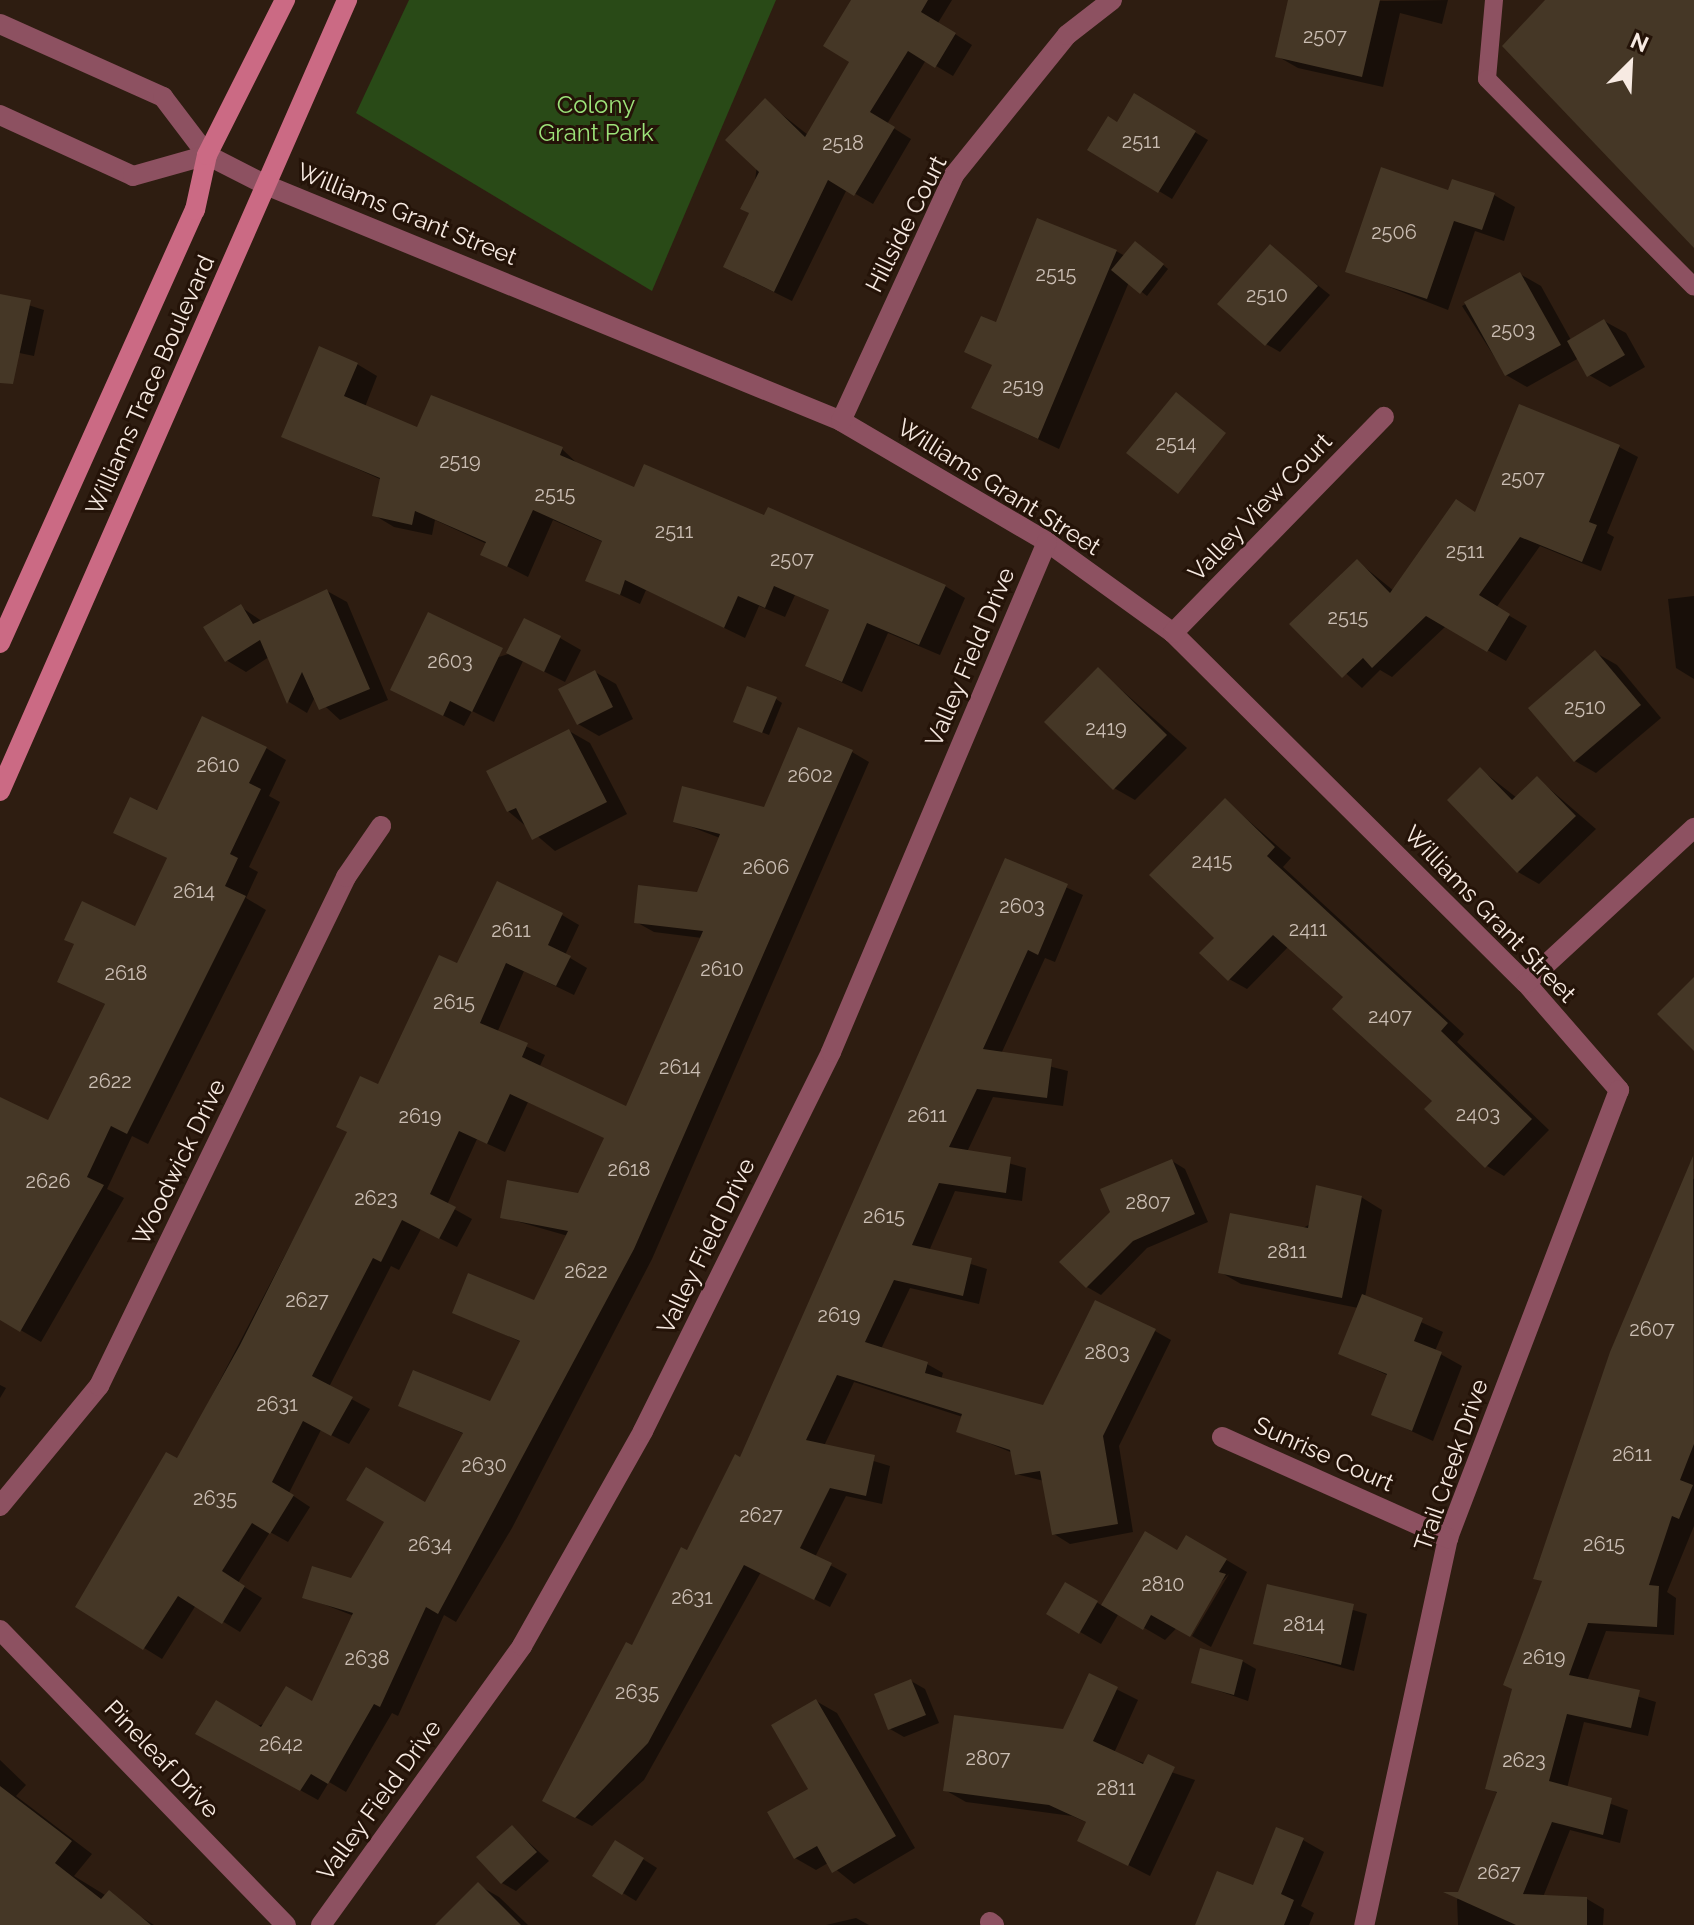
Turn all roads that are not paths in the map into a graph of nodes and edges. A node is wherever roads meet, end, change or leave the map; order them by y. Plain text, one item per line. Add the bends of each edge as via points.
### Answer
1 (285, 0) edge
2 (347, 0) edge
3 (1112, 0) edge
4 (1494, 0) edge
5 (0, 24) edge
6 (0, 115) edge
7 (207, 155) junction
8 (266, 185) junction
9 (1694, 287) edge
10 (1384, 417) dead end
11 (841, 421) junction
12 (1047, 542) junction
13 (1173, 633) junction
14 (0, 643) edge
15 (0, 791) edge
16 (381, 826) dead end
17 (1694, 828) edge
18 (1526, 983) junction
19 (1605, 1128) joint
20 (1222, 1437) dead end
21 (0, 1506) edge
22 (1448, 1538) junction
23 (0, 1630) edge
24 (286, 1925) edge
25 (321, 1925) edge
26 (1364, 1925) edge

1 - 7 main road, Williams Trace Boulevard
2 - 8 main road, Williams Trace Boulevard
3 - 11 street, Hillside Court via 1067,35 954,175
4 - 9 lane via 1487,79
5 - 7 street via 163,97
6 - 7 street via 133,176
7 - 8 street, Williams Grant Street
7 - 14 main road, Williams Trace Boulevard via 195,210
8 - 11 street, Williams Grant Street
8 - 15 main road, Williams Trace Boulevard
10 - 13 street, Valley View Court
11 - 12 street, Williams Grant Street
12 - 13 street, Williams Grant Street
12 - 25 street, Valley Field Drive via 831,1052 643,1431 522,1646
13 - 18 street, Williams Grant Street
16 - 21 street, Woodwick Drive via 346,877 99,1386
17 - 18 street
18 - 19 street, Williams Grant Street via 1619,1090
19 - 22 street, Trail Creek Drive
20 - 22 street, Sunrise Court
22 - 26 street, Trail Creek Drive
23 - 24 street, Pineleaf Drive

